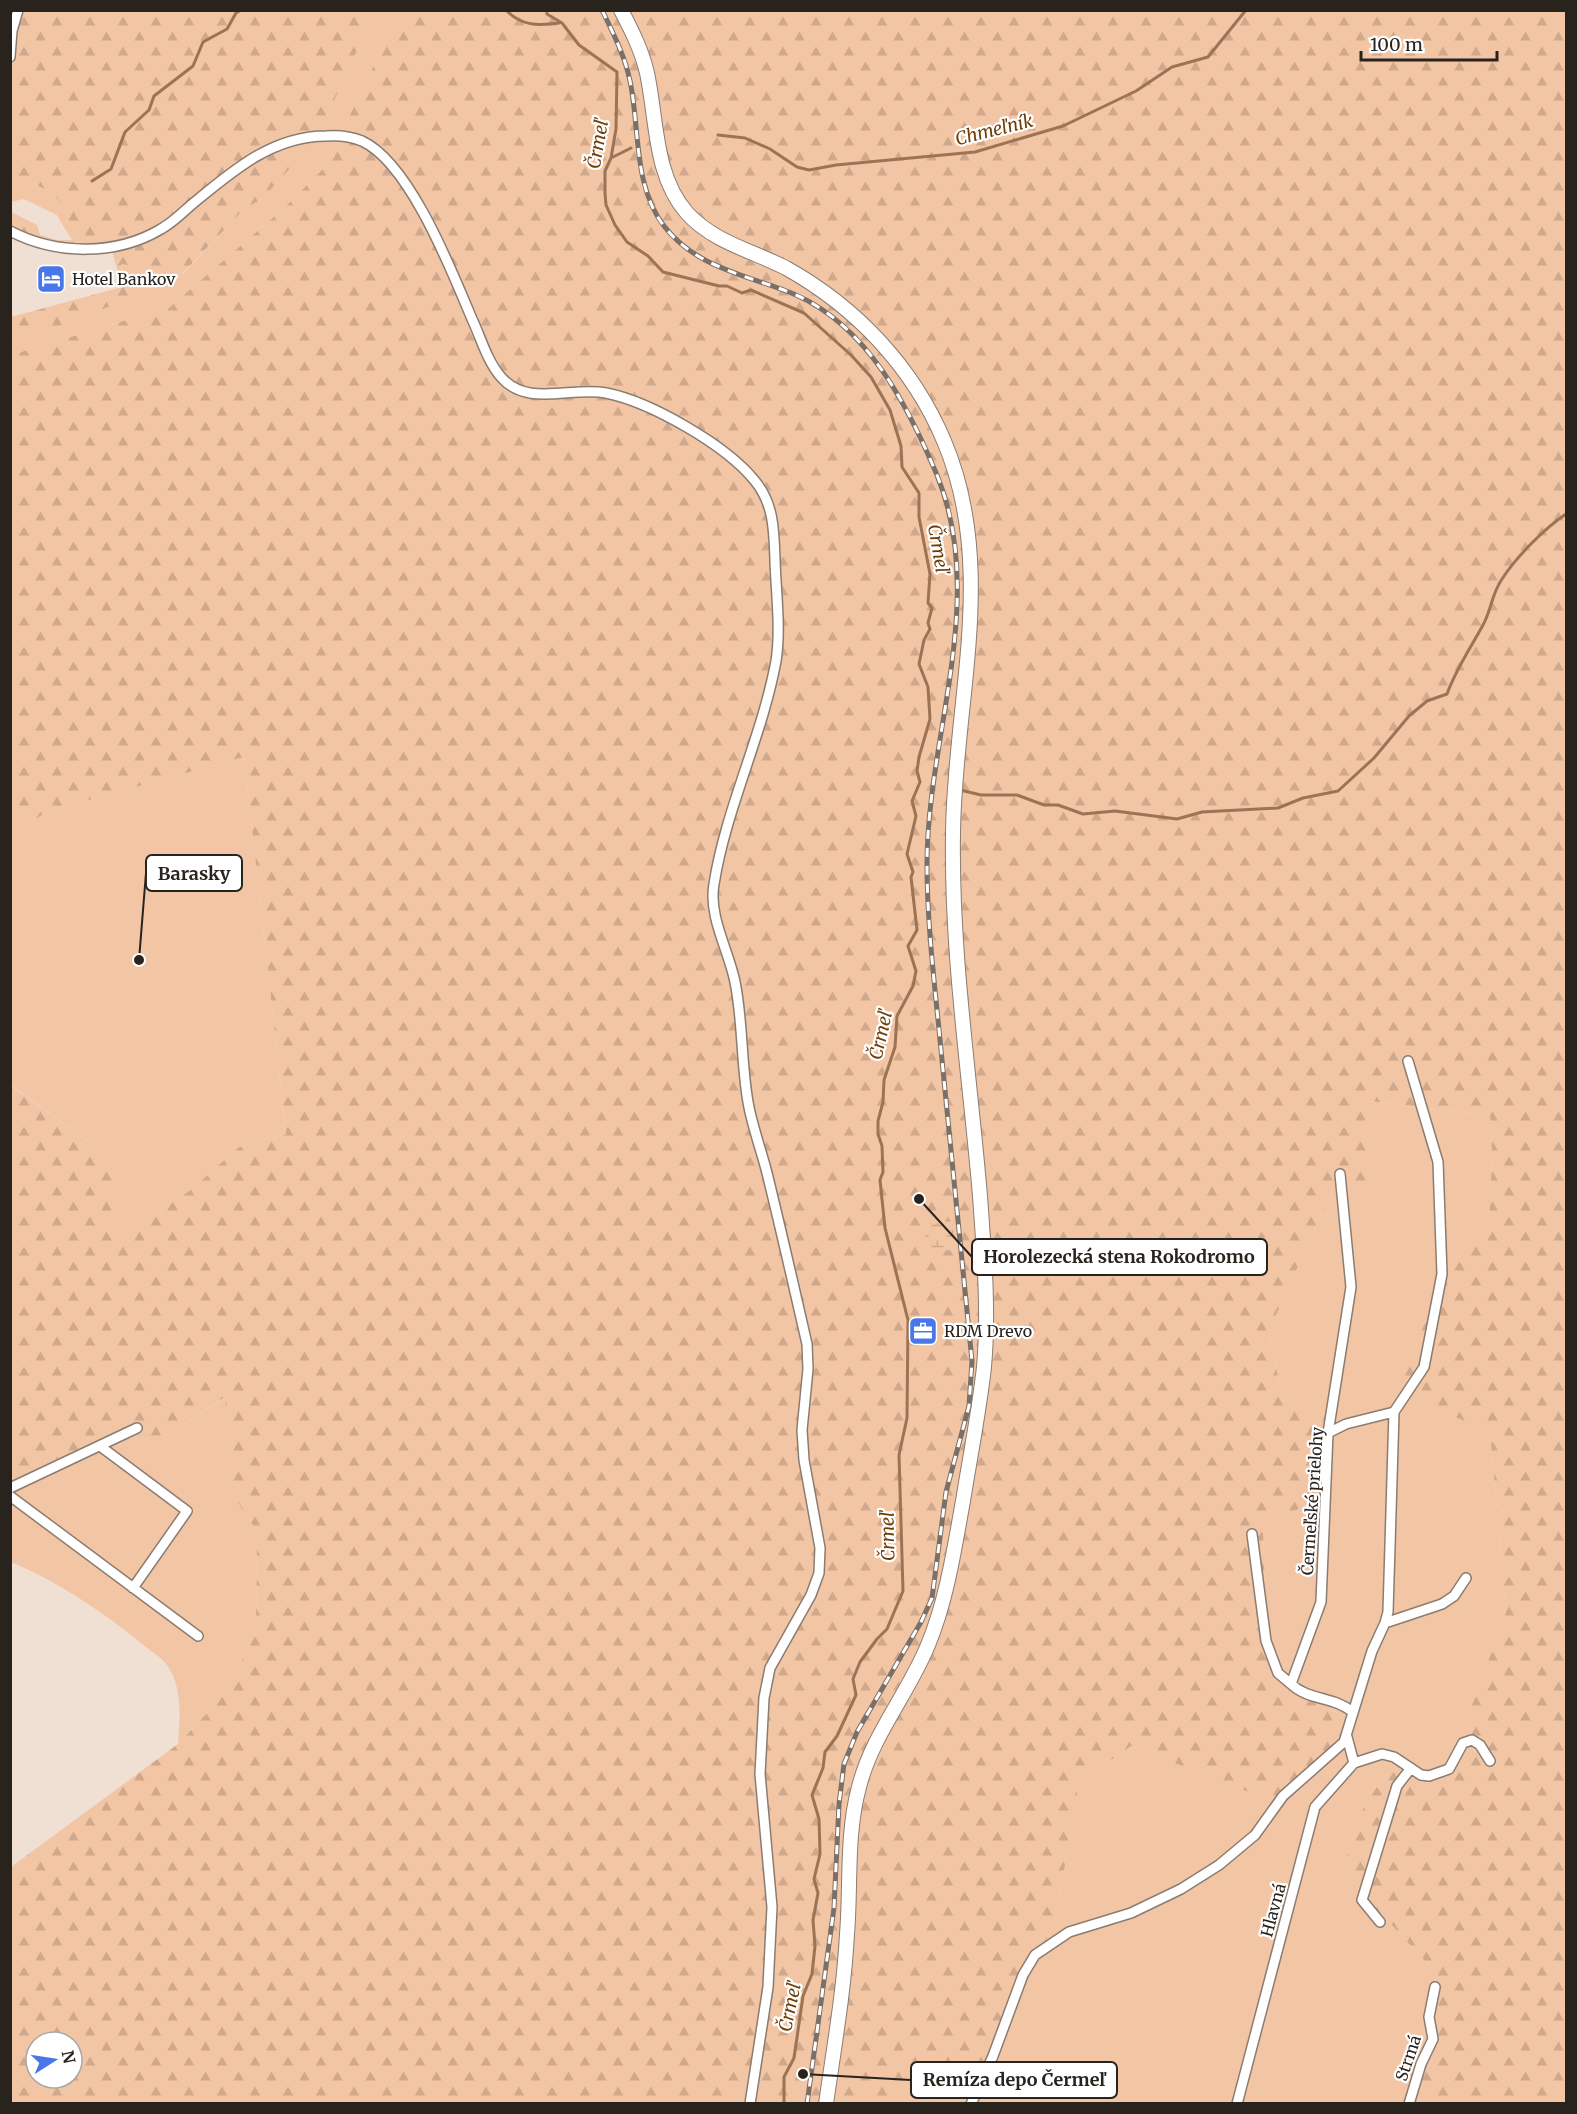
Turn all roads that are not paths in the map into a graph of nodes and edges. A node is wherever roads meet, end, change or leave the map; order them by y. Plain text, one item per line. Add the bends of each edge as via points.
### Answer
1 (18, 10) edge
2 (621, 10) edge
3 (10, 57) edge
4 (10, 231) edge
5 (1408, 1061) dead end
6 (1340, 1174) dead end
7 (1394, 1412) junction
8 (137, 1428) dead end
9 (1328, 1433) junction
10 (100, 1446) junction
11 (10, 1488) edge
12 (10, 1496) edge
13 (1252, 1534) dead end
14 (1466, 1578) dead end
15 (133, 1588) junction
16 (1385, 1623) junction
17 (198, 1636) dead end
18 (1291, 1684) junction
19 (1353, 1712) junction
20 (1347, 1737) junction
21 (1490, 1761) dead end
22 (1354, 1763) junction
23 (1411, 1768) junction
24 (1380, 1922) dead end
25 (1435, 1987) dead end
26 (750, 2103) edge
27 (826, 2103) edge
28 (970, 2103) edge
29 (1237, 2103) edge
30 (1409, 2103) edge

1 - 3 street
2 - 27 main road via 642,54 663,164 680,204 706,230 810,283 855,317 888,349 918,390 941,433 958,475 970,532 973,594 954,784 952,855 984,1255 984,1366 942,1604 921,1662 866,1762 855,1800 845,1966
4 - 26 street via 64,249 99,248 147,236 168,225 230,174 276,145 304,137 348,136 369,144 412,193 487,354 505,382 537,394 589,390 650,406 744,469 768,500 774,550 776,660 712,892 737,992 749,1107 807,1344 802,1430 820,1548 819,1573 811,1595 770,1668 764,1698 759,1774 772,1907 768,1987
5 - 7 street via 1438,1162 1442,1274 1424,1367
6 - 9 street, Čermeľské prielohy via 1350,1287
7 - 9 street via 1346,1424
7 - 16 street
8 - 10 street
9 - 18 street, Čermeľské prielohy via 1321,1602
10 - 11 street
10 - 15 street via 187,1510
12 - 15 street
13 - 18 street via 1266,1641 1278,1673
14 - 16 street via 1454,1596 1442,1604
15 - 17 street
16 - 19 street
18 - 19 street via 1301,1693 1340,1702
19 - 20 street
20 - 22 street
20 - 28 street via 1283,1796 1255,1835 1212,1870 1131,1913 1069,1932 1035,1955 1023,1975 990,2065
21 - 23 street via 1472,1740 1463,1743 1449,1769 1429,1776
22 - 23 street via 1382,1754
22 - 29 street, Hlavná via 1315,1807
23 - 24 street via 1397,1786 1362,1900
25 - 30 street, Strmá via 1429,2017 1433,2039

